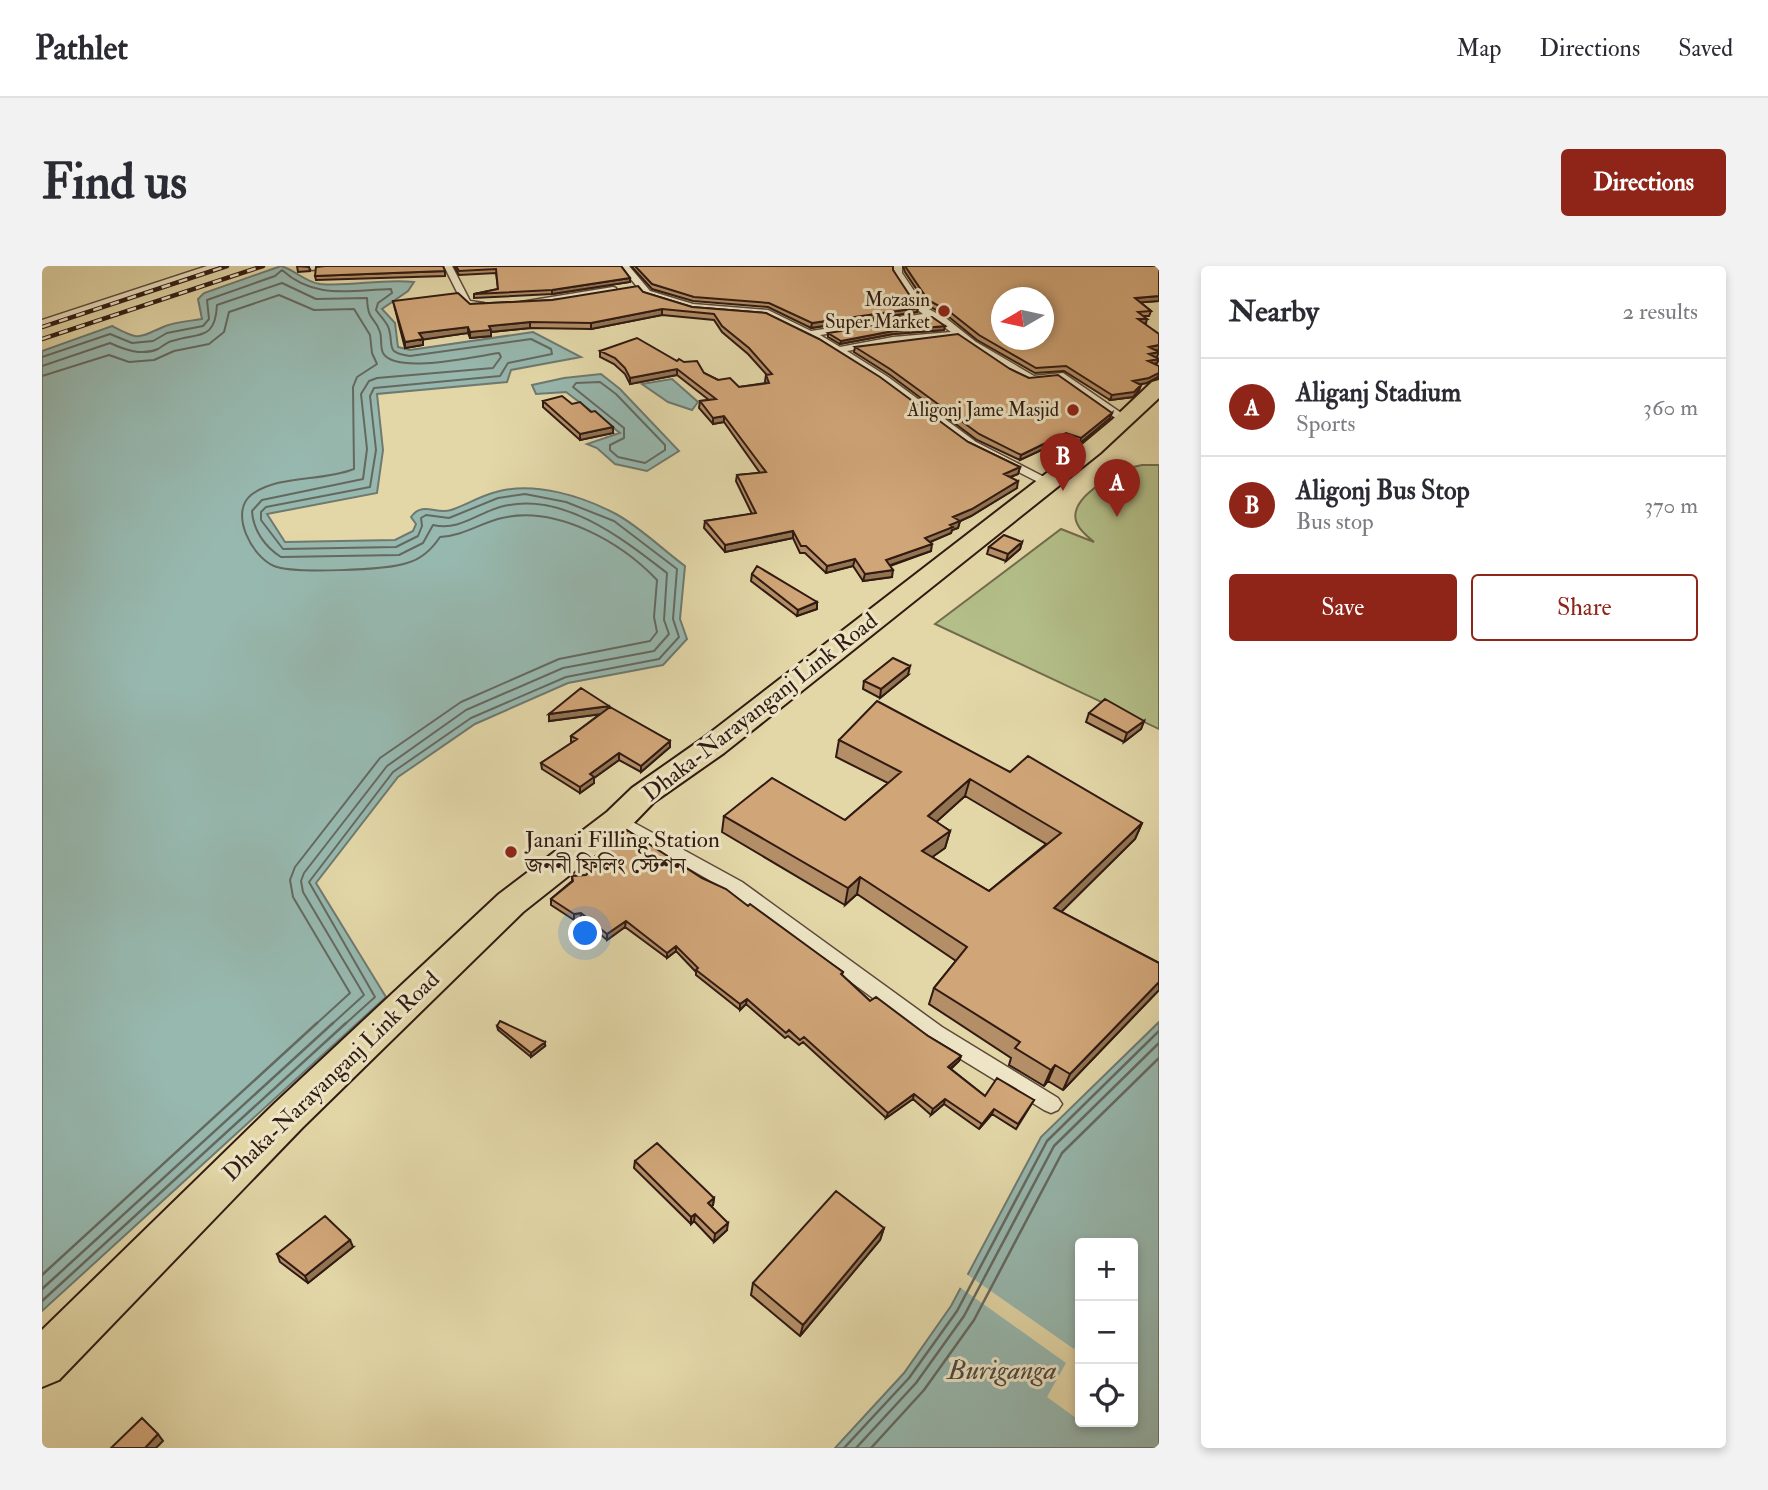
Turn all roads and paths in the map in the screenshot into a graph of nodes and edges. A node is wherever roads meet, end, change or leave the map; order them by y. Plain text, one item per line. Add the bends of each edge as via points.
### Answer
1 (216, 266) edge
2 (332, 266) edge
3 (448, 266) edge
4 (624, 266) edge
5 (898, 266) edge
6 (312, 267) edge
7 (640, 286) junction
8 (520, 303) edge
9 (493, 305) edge
10 (933, 315) junction
11 (42, 323) edge
12 (810, 334) junction
13 (960, 334) junction
14 (838, 350) junction
15 (1159, 386) edge
16 (1127, 421) junction
17 (1048, 482) junction
18 (618, 820) junction
19 (1051, 1104) dead end
20 (42, 1363) edge

1 - 11 street
2 - 6 street
3 - 9 street via 467,304
4 - 7 street
5 - 10 street via 922,309
7 - 8 street
7 - 12 street via 647,293 692,307 768,313
10 - 12 street
10 - 13 street
12 - 14 street
13 - 14 street
13 - 16 street via 1033,379 1059,375
14 - 17 street via 972,444
15 - 16 highway, Dhaka-Narayanganj Link Road
16 - 17 highway, Dhaka-Narayanganj Link Road
17 - 18 highway, Dhaka-Narayanganj Link Road via 713,746 643,795
18 - 19 street via 736,887 934,1033
18 - 20 highway, Dhaka-Narayanganj Link Road via 511,904 288,1116

